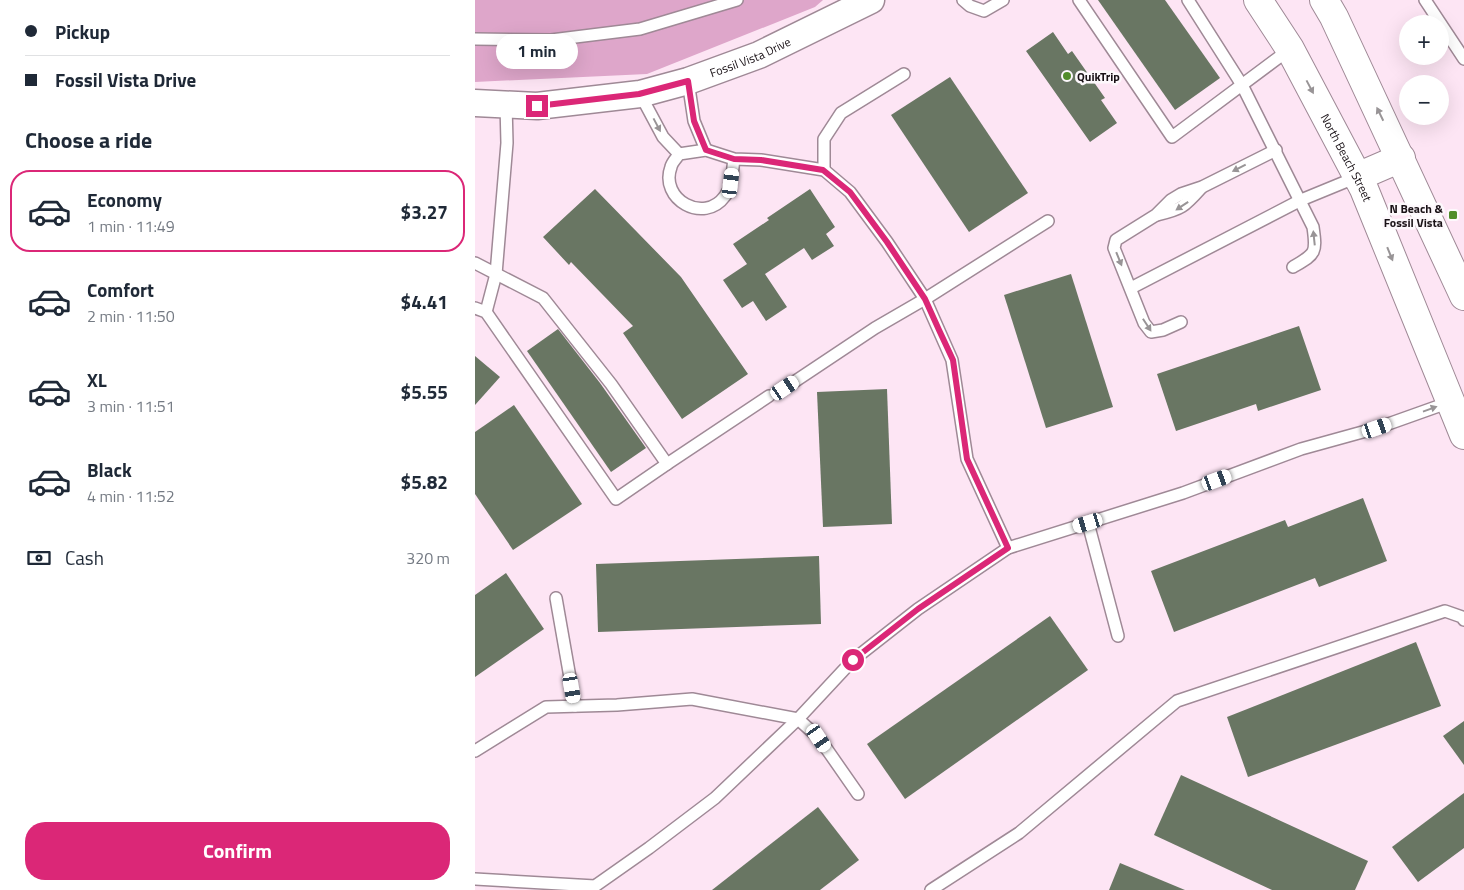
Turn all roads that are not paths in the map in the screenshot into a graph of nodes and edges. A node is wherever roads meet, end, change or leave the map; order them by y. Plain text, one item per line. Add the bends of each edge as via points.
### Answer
1 (737, 0) edge
2 (871, 0) edge
3 (963, 0) edge
4 (1003, 0) edge
5 (1079, 0) edge
6 (1188, 0) edge
7 (1258, 0) edge
8 (1324, 0) edge
9 (1425, 0) edge
10 (475, 39) edge
11 (1290, 49) junction
12 (1464, 59) edge
13 (904, 74) dead end
14 (688, 81) junction
15 (1242, 85) junction
16 (639, 94) junction
17 (475, 103) edge
18 (506, 104) junction
19 (706, 150) junction
20 (1276, 150) junction
21 (679, 154) junction
22 (1401, 158) junction
23 (734, 159) junction
24 (823, 170) junction
25 (1357, 177) junction
26 (1301, 200) junction
27 (1048, 221) dead end
28 (475, 263) edge
29 (1293, 267) dead end
30 (496, 274) junction
31 (1131, 288) junction
32 (1464, 296) edge
33 (925, 299) junction
34 (480, 310) edge
35 (1181, 322) dead end
36 (785, 388) dead end
37 (769, 396) dead end
38 (1450, 402) junction
39 (1464, 435) edge
40 (667, 464) junction
41 (1088, 523) junction
42 (1008, 548) junction
43 (556, 598) dead end
44 (1464, 620) edge
45 (1118, 636) dead end
46 (575, 706) junction
47 (798, 719) junction
48 (475, 751) edge
49 (858, 794) dead end
50 (475, 879) edge
51 (596, 888) edge
52 (931, 890) edge

1 - 10 lane via 640,29 551,40
2 - 14 street, Fossil Vista Drive via 759,55
3 - 4 lane via 984,11
5 - 15 lane via 1172,137
6 - 15 lane
7 - 11 main road, North Beach Street
22 -> 8 main road
9 - 12 lane
11 - 15 lane
11 -> 25 main road, North Beach Street
13 - 24 lane via 841,113 824,139
14 - 16 street, Fossil Vista Drive
14 - 19 lane via 694,121
15 - 20 lane
16 - 18 street, Fossil Vista Drive via 537,106
16 -> 21 lane via 663,137
17 - 18 street, Fossil Vista Drive
18 - 30 lane via 507,143
19 - 21 lane
19 - 23 lane
20 - 26 lane
20 -> 31 lane via 1202,187 1187,204 1156,215 1117,240 1114,248
21 - 23 lane via 671,166 668,181 673,195 685,205 699,209 713,206 725,196 731,183
22 - 25 main road
22 - 32 main road
23 - 24 lane
24 - 33 lane via 850,192
25 - 26 lane
25 -> 38 main road, North Beach Street
29 -> 26 lane via 1311,256 1315,246 1313,227
26 - 31 lane
27 - 33 lane
28 - 30 lane
30 - 34 lane
30 - 40 lane via 543,298 611,384
31 -> 35 lane via 1144,324 1151,332
33 - 36 lane
33 - 42 lane via 953,360 967,459
34 - 40 lane via 616,499
37 - 40 lane
38 - 39 main road, North Beach Street
41 -> 38 lane via 1301,449 1377,428
41 - 42 lane
41 - 45 lane
42 - 47 lane via 918,609 853,660
43 - 46 lane
44 - 52 lane via 1445,612 1177,701 1019,833
46 - 47 lane via 693,699
46 - 48 lane via 547,707
47 - 49 lane via 819,738
47 - 51 lane via 715,798
50 - 51 lane

